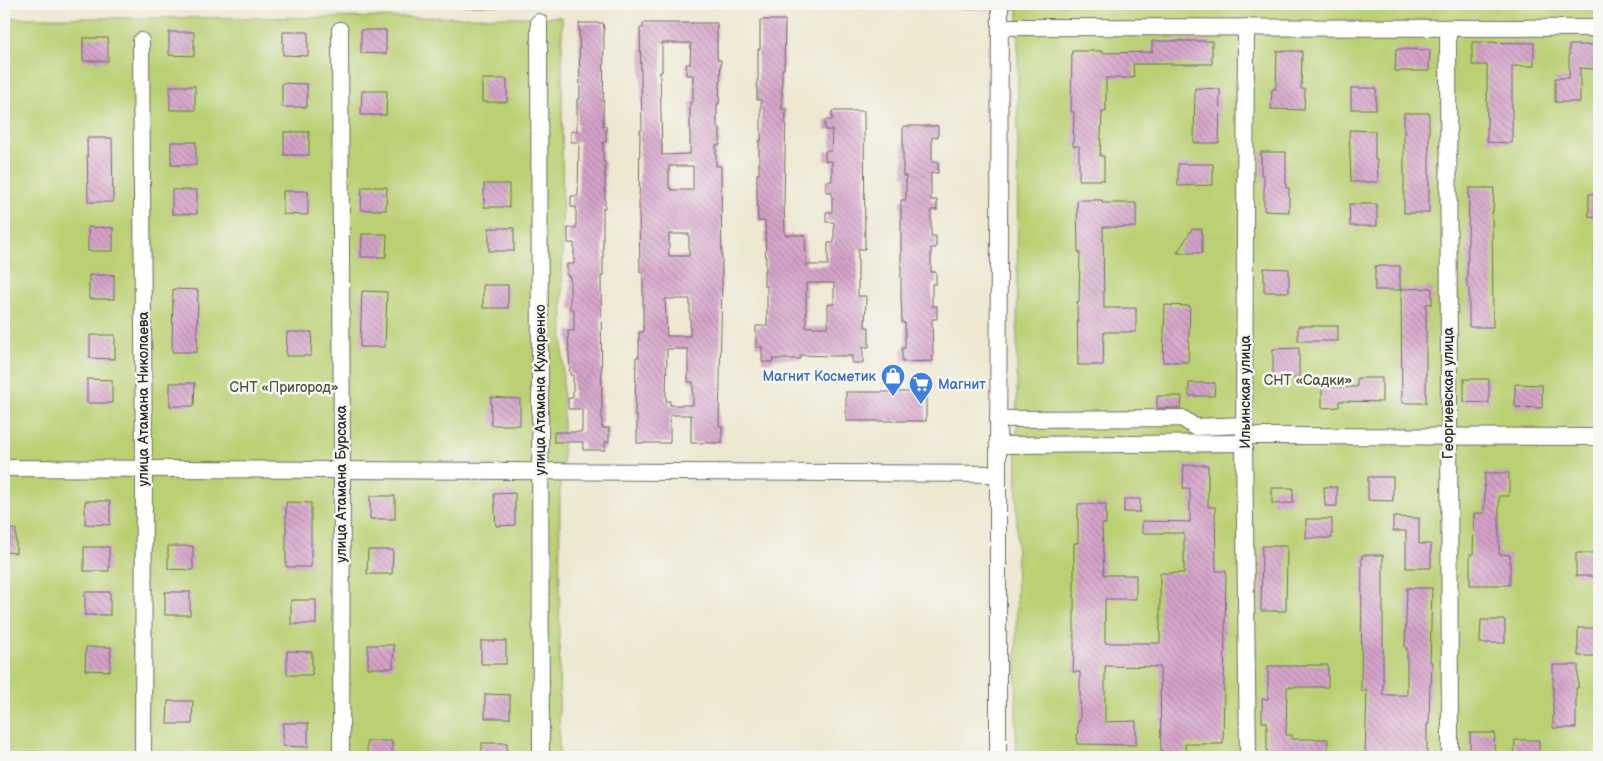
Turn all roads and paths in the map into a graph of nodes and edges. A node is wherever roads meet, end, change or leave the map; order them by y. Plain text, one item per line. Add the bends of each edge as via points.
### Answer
1 (1000, 4) edge
2 (538, 22) dead end
3 (1246, 26) junction
4 (1000, 27) junction
5 (1599, 28) edge
6 (1448, 29) junction
7 (340, 30) dead end
8 (141, 42) dead end
9 (998, 419) junction
10 (1245, 435) junction
11 (1448, 437) junction
12 (1599, 437) edge
13 (998, 445) junction
14 (4, 468) edge
15 (342, 469) junction
16 (144, 470) junction
17 (540, 472) junction
18 (998, 474) junction
19 (143, 757) edge
20 (341, 757) edge
21 (541, 757) edge
22 (998, 757) edge
23 (1248, 757) edge
24 (1450, 757) edge

1 - 4 street
2 - 17 street, улица Атамана Кухаренко
3 - 4 street
3 - 6 street
3 - 10 street, Ильинская улица
4 - 9 street
5 - 6 street
6 - 11 street, Георгиевская улица
7 - 15 street, улица Атамана Бурсака
8 - 16 street, улица Атамана Николаева
9 - 10 street via 1182,418 1195,427
9 - 13 street
10 - 11 street
10 - 13 street
10 - 23 street, Ильинская улица
11 - 12 street
11 - 24 street, Георгиевская улица
13 - 18 street
14 - 16 street
15 - 16 street
15 - 17 street
15 - 20 street, улица Атамана Бурсака
16 - 19 street, улица Атамана Николаева
17 - 18 street
17 - 21 street, улица Атамана Кухаренко
18 - 22 street

